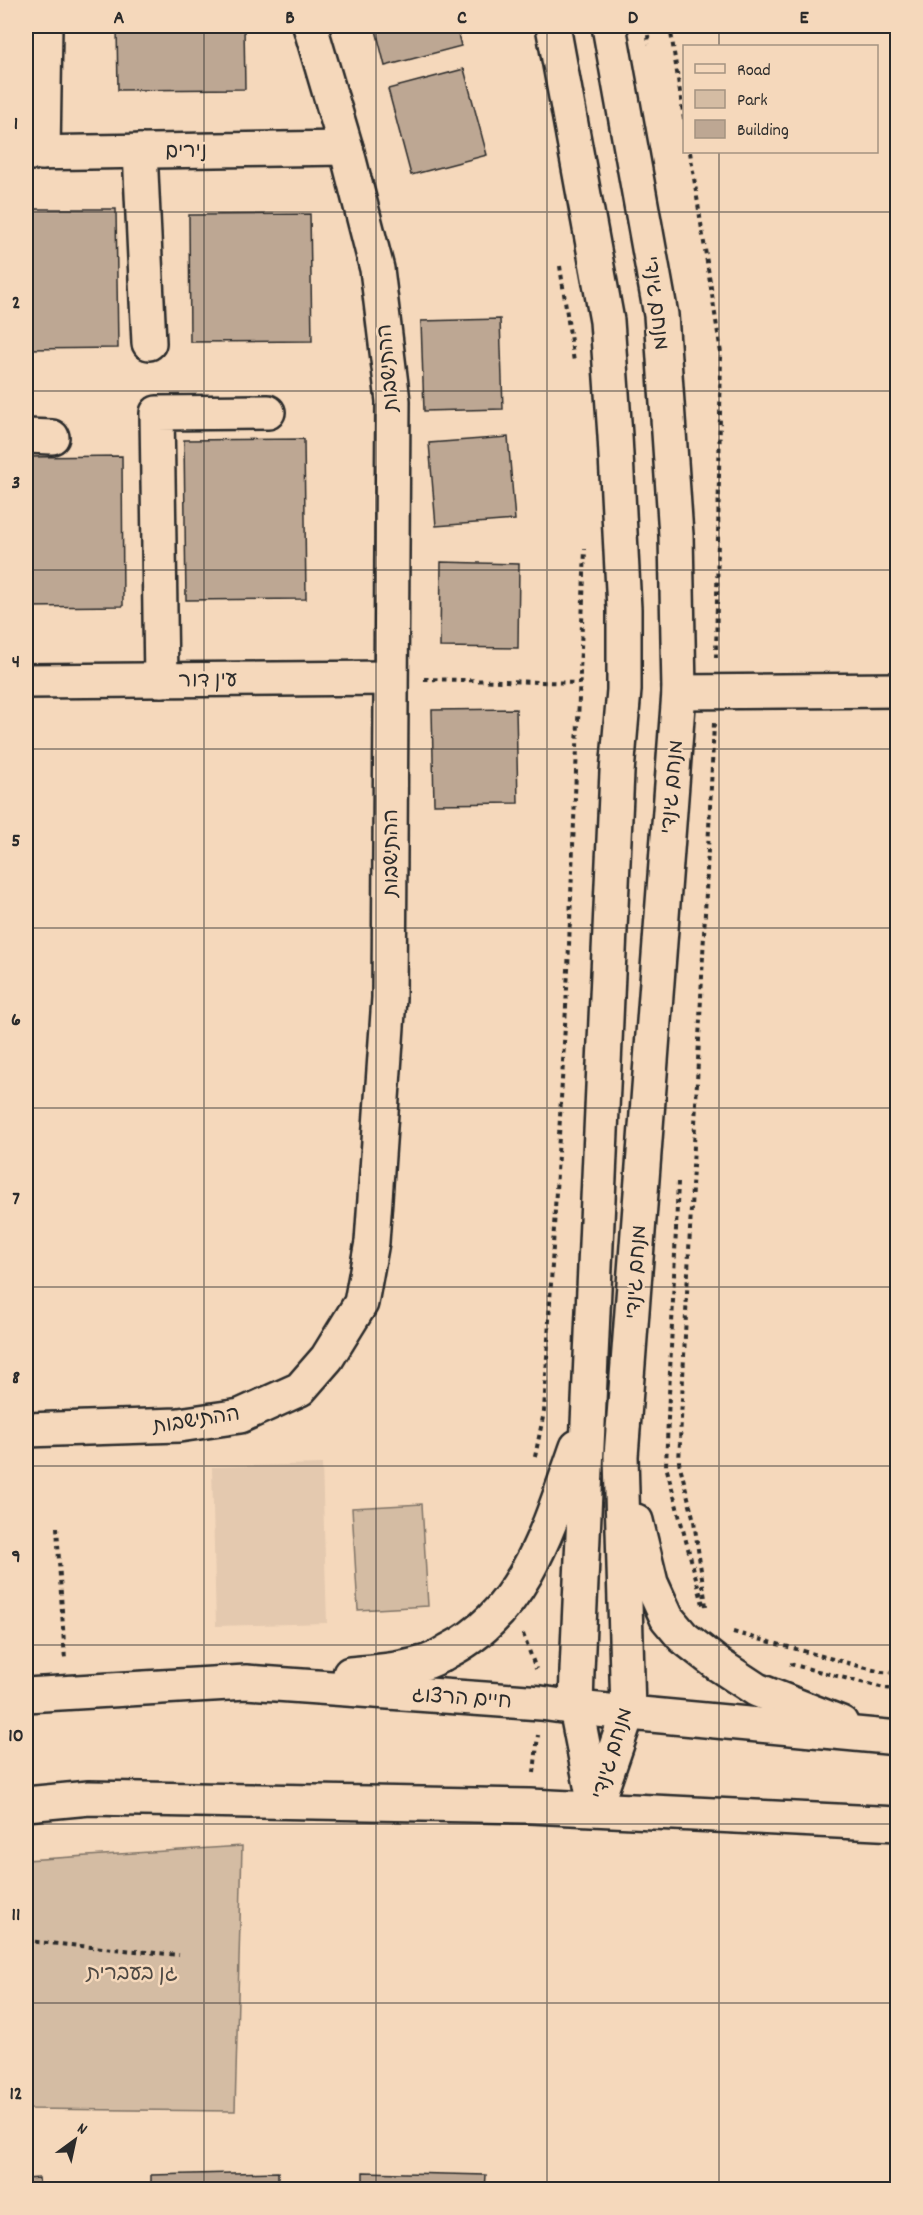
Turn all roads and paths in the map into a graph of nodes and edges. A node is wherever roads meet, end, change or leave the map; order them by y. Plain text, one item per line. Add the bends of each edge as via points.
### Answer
1 (45, 26) edge
2 (310, 26) edge
3 (553, 26) edge
4 (609, 26) edge
5 (670, 26) edge
6 (683, 112) edge
7 (346, 148) junction
8 (140, 151) junction
9 (34, 153) edge
10 (690, 153) edge
11 (560, 266) dead end
12 (149, 343) dead end
13 (575, 371) dead end
14 (268, 412) dead end
15 (585, 545) dead end
16 (390, 678) junction
17 (161, 680) junction
18 (26, 681) edge
19 (579, 683) junction
20 (897, 690) edge
21 (679, 692) junction
22 (716, 692) junction
23 (588, 1417) junction
24 (26, 1430) edge
25 (621, 1456) junction
26 (535, 1458) dead end
27 (57, 1527) dead end
28 (508, 1600) junction
29 (707, 1613) dead end
30 (731, 1631) dead end
31 (897, 1673) edge
32 (246, 1682) junction
33 (67, 1691) junction
34 (26, 1695) edge
35 (541, 1703) junction
36 (576, 1708) junction
37 (628, 1712) junction
38 (887, 1738) edge
39 (26, 1804) edge
40 (530, 1806) junction
41 (595, 1808) junction
42 (897, 1824) edge
43 (26, 1941) edge
44 (179, 1954) dead end

1 - 9 main road
2 - 7 main road, ההתישבות
3 - 23 main road, מנחם גינדי via 607,321 624,609 624,690
4 - 21 main road, מנחם גינדי via 661,315 676,535
5 - 6 path
7 - 8 main road, נירים
7 - 16 main road, ההתישבות via 377,269 393,401
8 - 9 main road, נירים
8 - 12 main road
10 - 22 path via 721,353
11 - 13 path
14 - 17 main road via 158,414
15 - 19 path
16 - 17 main road, עין דור
16 - 19 path
16 - 24 main road, ההתישבות via 389,998 372,1242 361,1303 327,1358 300,1389 240,1416 179,1425
17 - 18 main road, עין דור
19 - 26 path via 544,1412
20 - 22 main road
21 - 22 main road
21 - 25 main road, מנחם גינדי
22 - 29 path via 679,1462 694,1521
23 - 28 main road via 543,1543
23 - 36 main road, מנחם גינדי
25 - 37 main road, מנחם גינדי
25 - 38 main road via 651,1583 682,1638 757,1690
27 - 33 path
28 - 32 main road via 461,1645 425,1663 389,1671
28 - 35 path via 535,1662
30 - 31 path
32 - 33 main road, חיים הרצוג
32 - 35 main road, חיים הרצוג
33 - 34 main road, חיים הרצוג
35 - 36 main road, חיים הרצוג
35 - 40 path
36 - 37 main road, חיים הרצוג
36 - 41 main road, מנחם גינדי
37 - 38 main road, חיים הרצוג
37 - 41 main road, מנחם גינדי
39 - 40 main road via 89,1798
40 - 41 main road
41 - 42 main road
43 - 44 path

